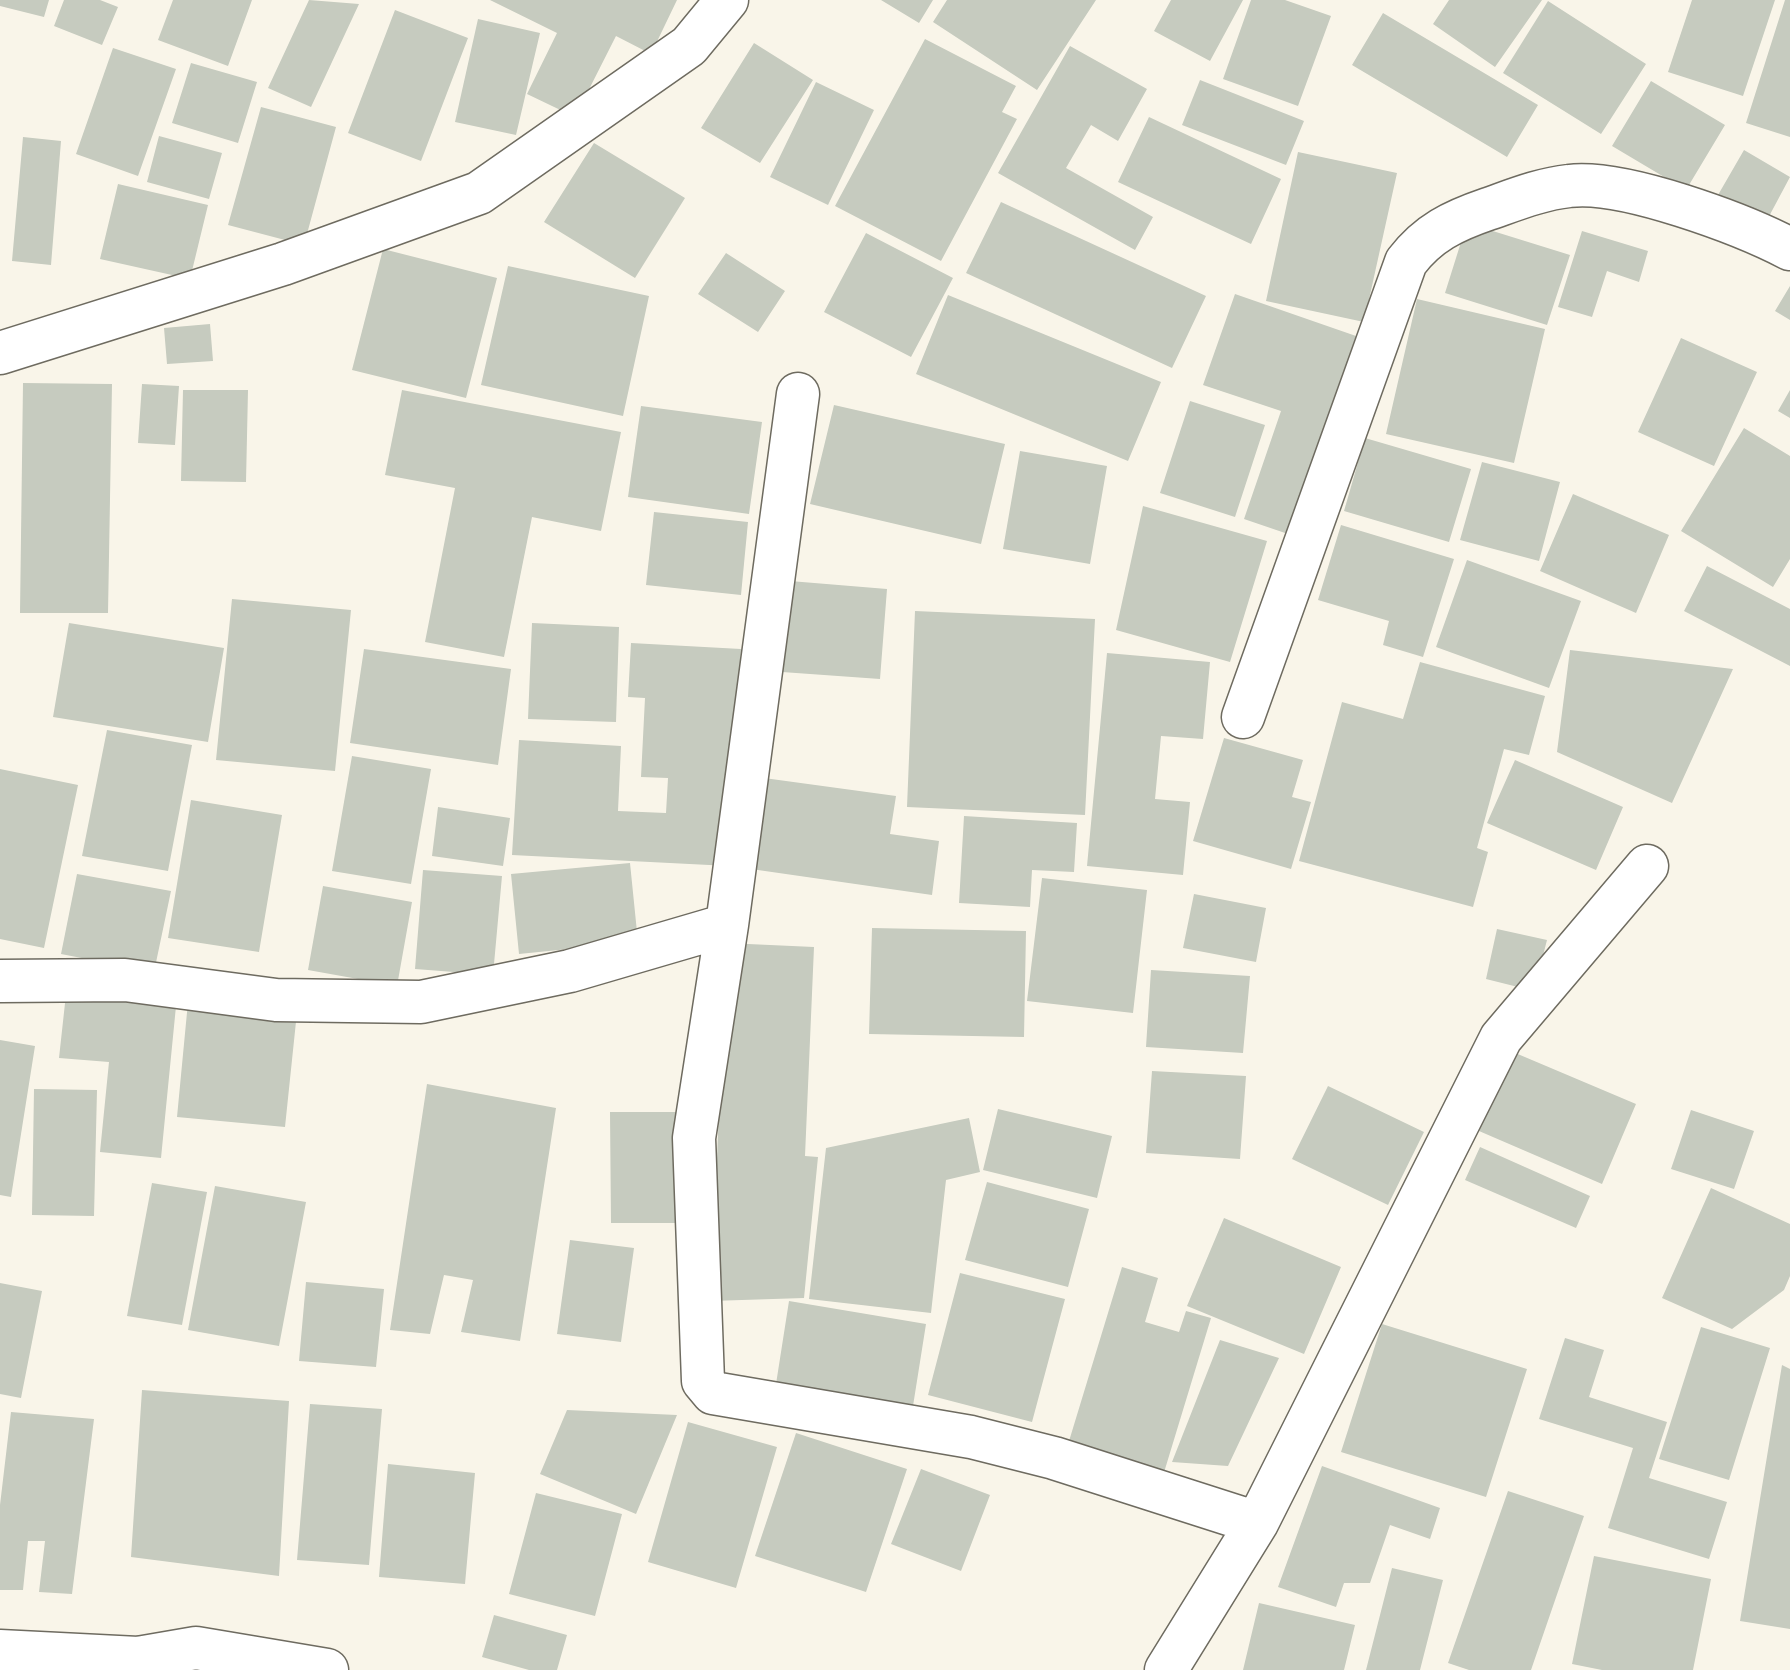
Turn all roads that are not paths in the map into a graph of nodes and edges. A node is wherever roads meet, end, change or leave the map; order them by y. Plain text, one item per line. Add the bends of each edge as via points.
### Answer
1 (728, 0) edge
2 (1790, 249) edge
3 (0, 353) edge
4 (798, 394) dead end
5 (1244, 716) dead end
6 (1647, 866) dead end
7 (727, 925) junction
8 (0, 981) edge
9 (1256, 1522) junction
10 (0, 1651) edge
11 (137, 1664) edge
12 (326, 1670) edge
13 (1166, 1670) edge

1 - 3 street via 689,46 479,193 283,264
2 - 5 street via 1743,224 1572,185 1426,236 1406,262
4 - 7 street
6 - 9 street via 1501,1038
7 - 8 street via 570,971 421,1002 276,1000 125,980
7 - 9 street via 694,1138 703,1380 713,1393 971,1437
9 - 13 street
10 - 11 street
11 - 12 street via 196,1648

